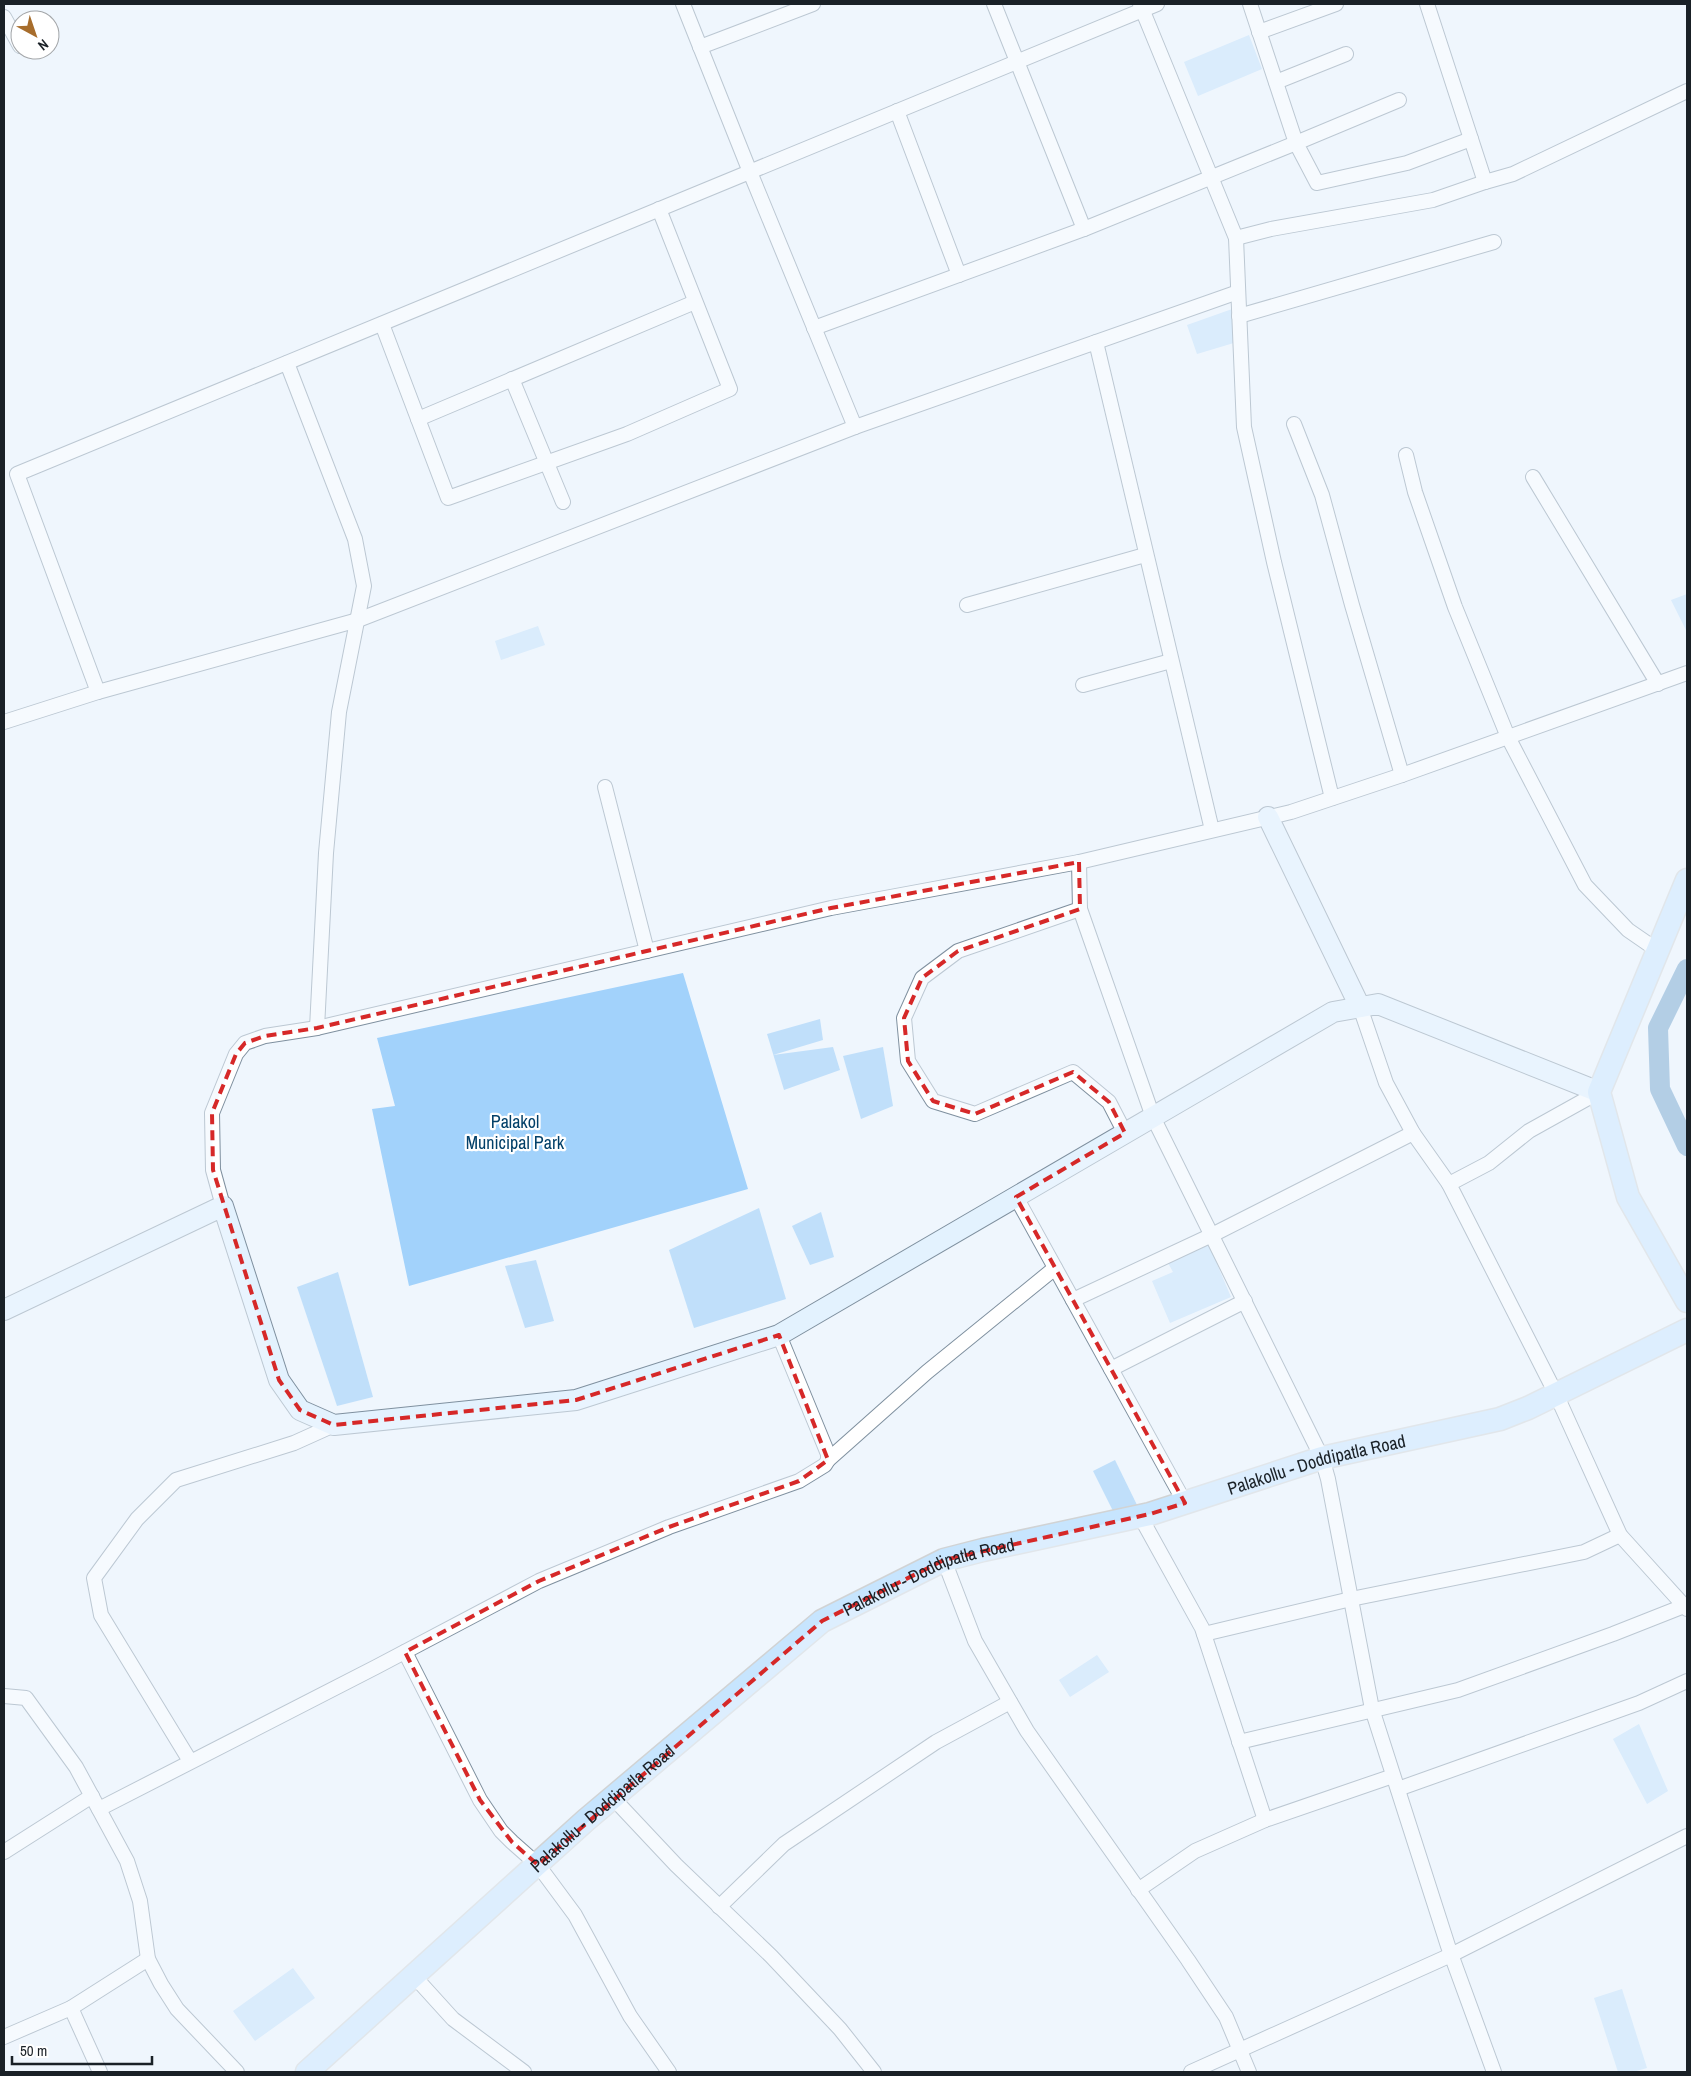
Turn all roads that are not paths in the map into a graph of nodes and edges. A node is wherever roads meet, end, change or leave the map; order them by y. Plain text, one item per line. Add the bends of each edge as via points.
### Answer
1 (683, 4) edge
2 (813, 4) edge
3 (994, 4) edge
4 (1157, 4) edge
5 (1250, 4) edge
6 (1336, 4) edge
7 (1427, 4) edge
8 (1141, 6) edge
9 (1260, 32) junction
10 (700, 47) junction
11 (1346, 54) dead end
12 (1016, 62) junction
13 (1276, 82) junction
14 (1687, 91) edge
15 (1399, 100) dead end
16 (897, 111) junction
17 (1471, 139) junction
18 (1296, 143) junction
19 (750, 172) junction
20 (1212, 179) junction
21 (1485, 182) junction
22 (659, 209) junction
23 (1084, 229) junction
24 (1236, 238) junction
25 (1494, 242) dead end
26 (959, 275) junction
27 (1238, 292) junction
28 (696, 302) junction
29 (1239, 316) junction
30 (382, 324) junction
31 (814, 328) junction
32 (1096, 342) junction
33 (287, 363) junction
34 (512, 379) junction
35 (418, 419) junction
36 (1294, 424) dead end
37 (855, 427) junction
38 (1406, 455) dead end
39 (547, 462) junction
40 (1533, 477) dead end
41 (563, 502) dead end
42 (1145, 555) junction
43 (967, 605) dead end
44 (358, 620) junction
45 (1171, 661) junction
46 (1687, 674) edge
47 (1658, 684) junction
48 (1083, 685) dead end
49 (98, 692) junction
50 (4, 722) edge
51 (1508, 737) junction
52 (1402, 776) junction
53 (605, 786) dead end
54 (1332, 798) junction
55 (1268, 817) junction
56 (1212, 830) junction
57 (1079, 862) junction
58 (1687, 880) edge
59 (1080, 909) junction
60 (1657, 950) junction
61 (647, 951) junction
62 (1360, 1008) junction
63 (317, 1028) junction
64 (1599, 1092) junction
65 (1153, 1117) junction
66 (1125, 1133) junction
67 (1413, 1133) junction
68 (1449, 1184) junction
69 (1016, 1197) junction
70 (223, 1206) junction
71 (1212, 1235) junction
72 (1055, 1268) junction
73 (1073, 1300) junction
74 (1244, 1301) junction
75 (1687, 1301) edge
76 (4, 1309) edge
77 (1687, 1330) edge
78 (779, 1335) junction
79 (1111, 1369) junction
80 (1556, 1394) junction
81 (334, 1425) junction
82 (1322, 1458) junction
83 (828, 1460) junction
84 (1185, 1503) junction
85 (1140, 1516) junction
86 (1620, 1535) junction
87 (944, 1560) junction
88 (1351, 1599) junction
89 (1686, 1608) edge
90 (1204, 1634) junction
91 (405, 1652) junction
92 (1687, 1681) edge
93 (4, 1696) edge
94 (1010, 1702) junction
95 (1372, 1709) junction
96 (1239, 1742) junction
97 (190, 1761) junction
98 (1393, 1776) junction
99 (1398, 1789) junction
100 (613, 1798) junction
101 (96, 1802) junction
102 (1264, 1820) junction
103 (1687, 1836) edge
104 (4, 1852) edge
105 (538, 1864) junction
106 (1138, 1890) junction
107 (719, 1906) junction
108 (1451, 1955) junction
109 (148, 1959) junction
110 (414, 1976) junction
111 (71, 2008) junction
112 (4, 2037) edge
113 (1240, 2050) junction
114 (100, 2072) edge
115 (237, 2072) edge
116 (307, 2072) edge
117 (524, 2072) edge
118 (669, 2072) edge
119 (874, 2072) edge
120 (1191, 2072) edge
121 (1249, 2072) edge
122 (1494, 2072) edge

1 - 10 street
2 - 10 street
3 - 12 street
4 - 8 street
5 - 9 street
6 - 9 street
7 - 17 street
8 - 12 street
8 - 20 street
9 - 13 street
10 - 19 street
11 - 13 street
12 - 16 street
12 - 23 street
13 - 18 street
14 - 21 street via 1514,174
15 - 18 street
16 - 19 street
16 - 26 street
17 - 18 street via 1407,163 1317,183
17 - 21 street
18 - 20 street
19 - 22 street
19 - 31 street
20 - 23 street
20 - 24 street
21 - 24 street via 1433,200
22 - 28 street
22 - 30 street
23 - 26 street
24 - 27 street
25 - 29 street
26 - 31 street
27 - 29 street
27 - 32 street
28 - 34 street
28 - 39 street via 730,389 627,434
29 - 54 street via 1244,427
30 - 33 street
30 - 35 street
31 - 37 street
32 - 37 street
32 - 42 street
33 - 44 street via 355,539 364,586
33 - 49 street via 17,474
34 - 35 street
34 - 39 street
35 - 39 street via 448,498
36 - 52 street via 1322,496
37 - 44 street
38 - 51 street via 1415,492 1455,607
39 - 41 street
40 - 47 street
42 - 43 street
42 - 45 street
44 - 49 street
44 - 63 street via 339,712 326,853
45 - 48 street
45 - 56 street
46 - 47 street
47 - 51 street
49 - 50 street
51 - 52 street
51 - 60 street via 1585,885 1628,930
52 - 54 street
53 - 61 street
54 - 55 street
55 - 56 street
55 - 62 street
56 - 57 street
57 - 59 street
57 - 61 street via 831,908
58 - 60 main road
59 - 65 street
59 - 66 street via 958,951 922,978 904,1018 908,1062 933,1101 975,1114 1073,1072 1109,1102
60 - 64 main road
61 - 63 street
62 - 64 street via 1378,1004
62 - 65 street via 1333,1012
62 - 67 street via 1386,1083
63 - 70 street via 265,1036 245,1043 236,1054 212,1113 213,1170
64 - 68 street via 1529,1132 1489,1163
64 - 75 main road via 1628,1197
65 - 66 street
65 - 71 street
66 - 69 street
67 - 68 street
67 - 71 street
68 - 80 street
69 - 72 street
69 - 78 street
70 - 76 street
70 - 81 street via 279,1380 300,1410
71 - 73 street
71 - 74 street
72 - 73 street
72 - 83 street via 927,1372
73 - 79 street
74 - 79 street
74 - 82 street
77 - 80 main road, Palakollu - Doddipatla Road
78 - 81 street via 576,1400
78 - 83 street
79 - 84 street
80 - 82 main road, Palakollu - Doddipatla Road via 1500,1419
80 - 86 street
81 - 97 street via 294,1443 176,1480 137,1519 94,1578 101,1615
82 - 84 main road, Palakollu - Doddipatla Road
82 - 88 street
83 - 91 street via 799,1481 670,1527 538,1581
84 - 85 main road, Palakollu - Doddipatla Road
85 - 87 main road, Palakollu - Doddipatla Road
85 - 90 street
86 - 88 street via 1584,1552
86 - 89 street
87 - 94 street via 975,1641
87 - 100 main road, Palakollu - Doddipatla Road via 822,1621
88 - 90 street
88 - 95 street
89 - 95 street via 1458,1690
90 - 96 street
91 - 97 street
91 - 105 street via 480,1800 506,1836
92 - 99 street via 1639,1703
93 - 101 street via 26,1698 76,1767
94 - 106 street
94 - 107 street via 936,1742 784,1844
95 - 96 street
95 - 98 street
96 - 102 street
97 - 101 street
98 - 99 street
98 - 102 street
99 - 108 street
100 - 105 main road, Palakollu - Doddipatla Road
100 - 107 street
101 - 104 street
101 - 109 street via 126,1861 140,1900
102 - 106 street via 1195,1851
103 - 108 street
105 - 110 main road, Palakollu - Doddipatla Road
105 - 118 street via 575,1915 630,2016
106 - 113 street via 1226,2018
107 - 119 street via 840,2029
108 - 113 street
108 - 122 street
109 - 111 street
109 - 115 street via 177,2009
110 - 116 main road, Palakollu - Doddipatla Road
110 - 117 street via 452,2019
111 - 112 street
111 - 114 street
113 - 120 street
113 - 121 street

